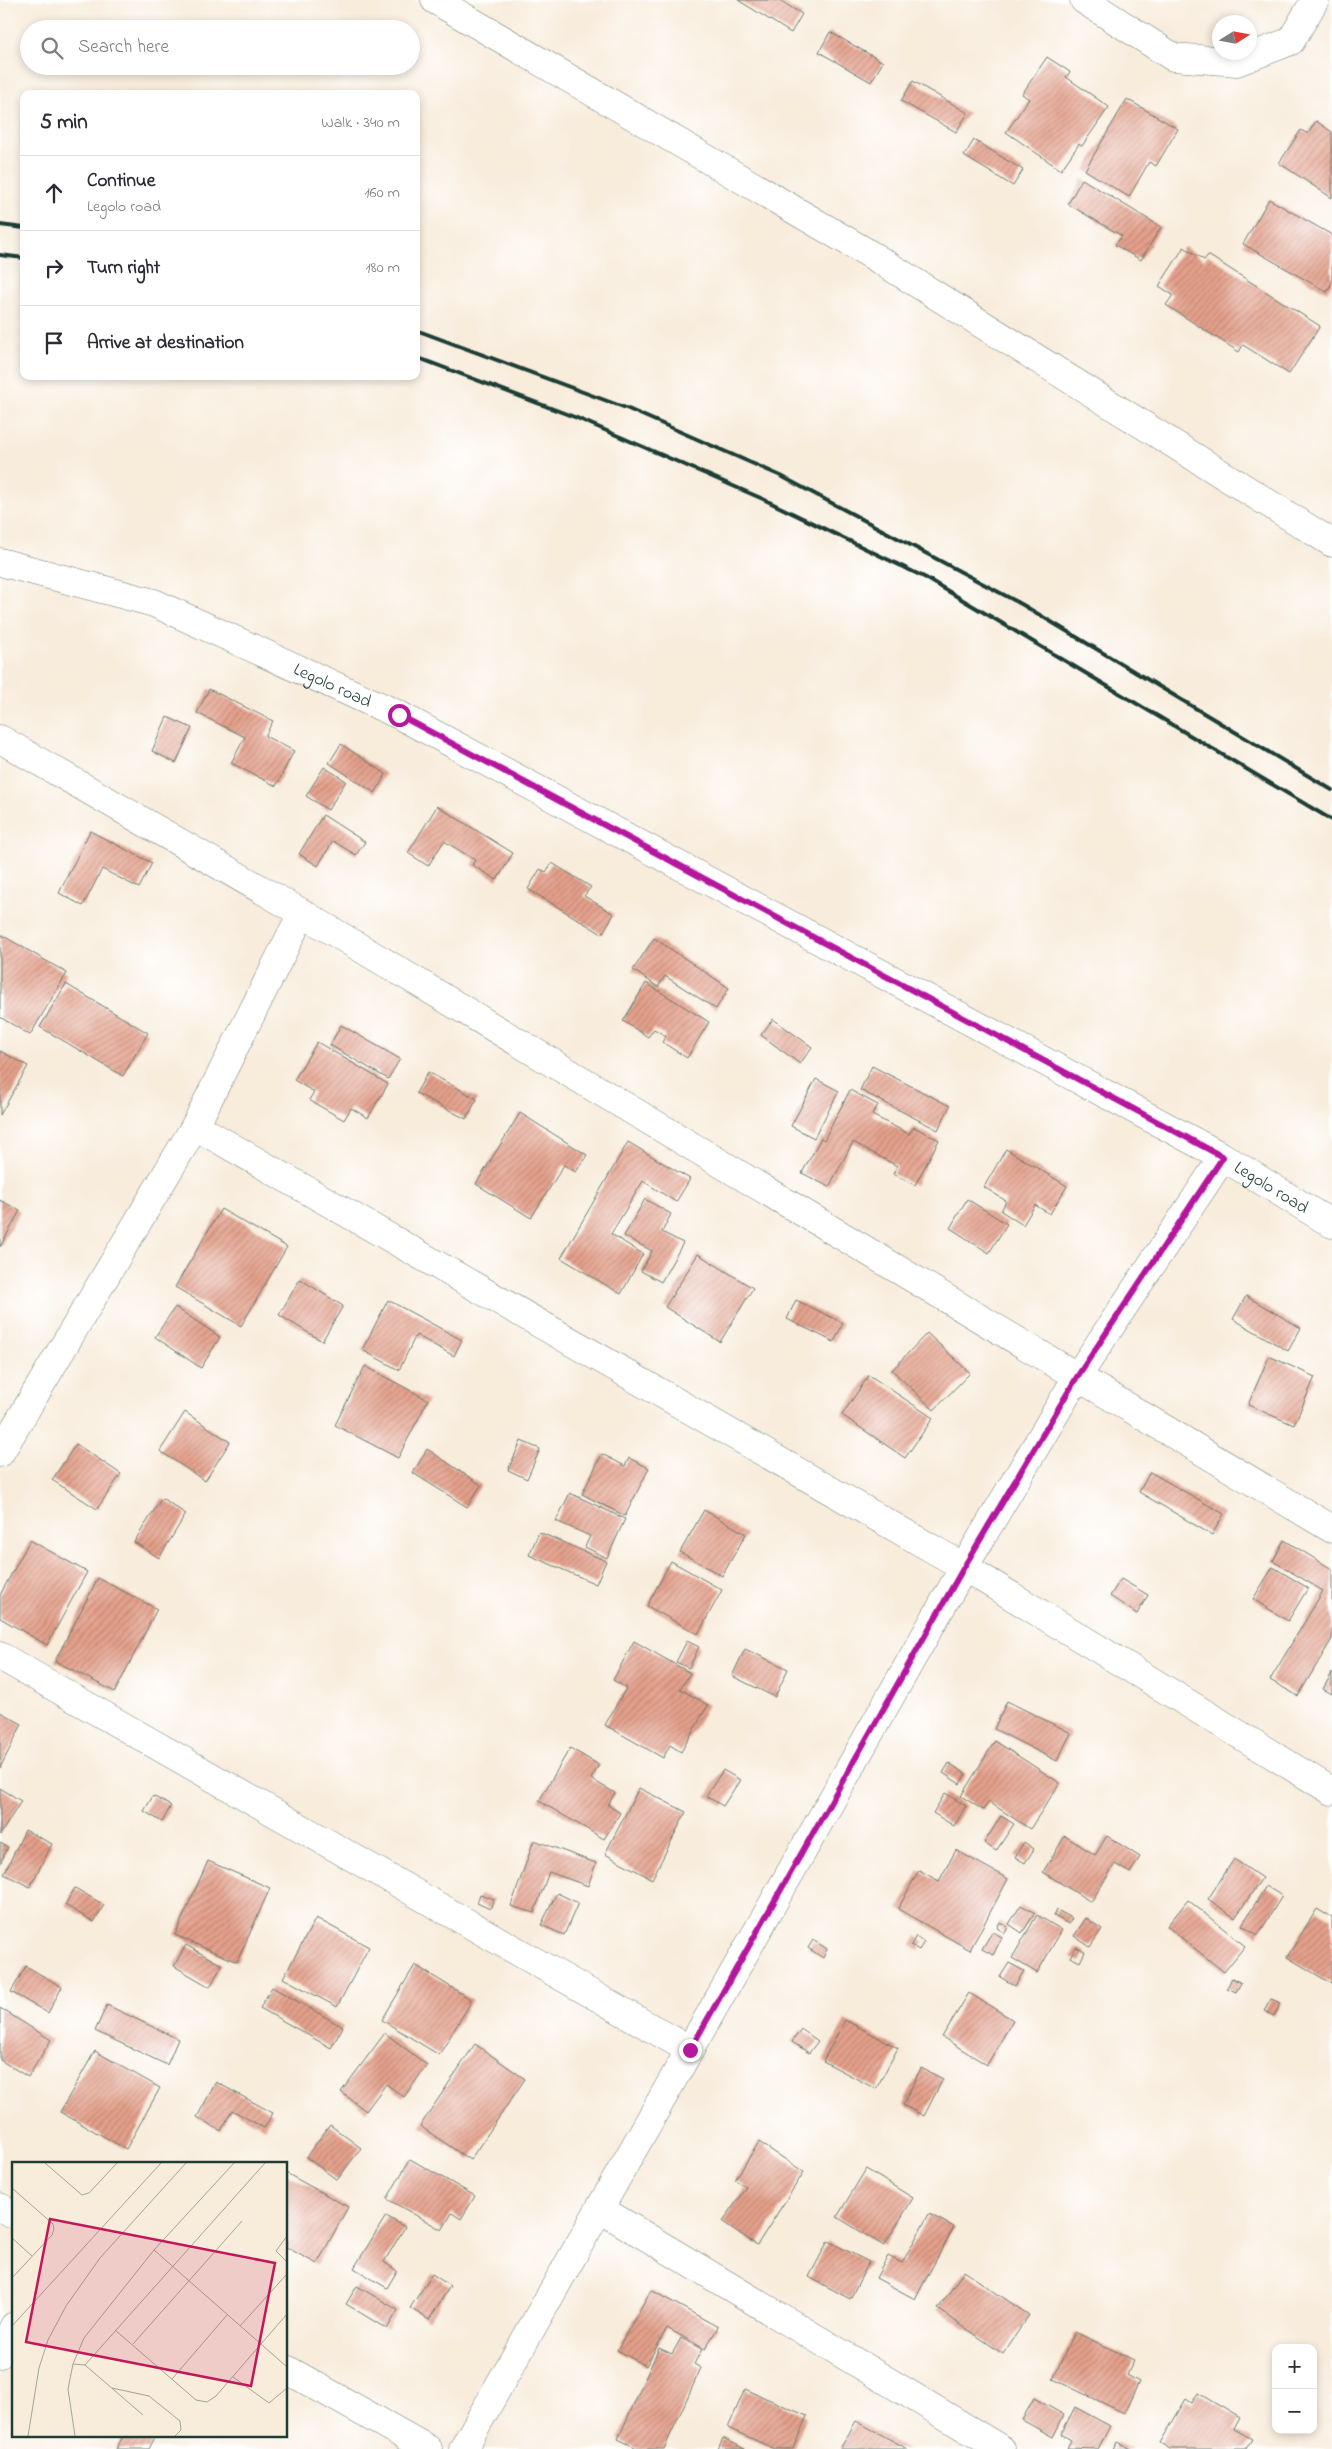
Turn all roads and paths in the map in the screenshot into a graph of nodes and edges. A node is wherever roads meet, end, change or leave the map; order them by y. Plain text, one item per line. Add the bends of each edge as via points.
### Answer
1 (435, 0) edge
2 (1084, 0) edge
3 (1315, 0) edge
4 (1332, 542) edge
5 (0, 562) edge
6 (0, 739) edge
7 (302, 913) junction
8 (195, 1126) junction
9 (1223, 1157) junction
10 (1332, 1224) edge
11 (1077, 1377) junction
12 (0, 1453) edge
13 (1332, 1528) edge
14 (964, 1567) junction
15 (0, 1656) edge
16 (1332, 1791) edge
17 (690, 2050) junction
18 (0, 2207) edge
19 (600, 2209) junction
20 (12, 2214) edge
21 (12, 2330) edge
22 (0, 2354) edge
23 (288, 2370) edge
24 (428, 2449) edge
25 (463, 2449) edge
26 (1001, 2449) edge

1 - 4 street via 873,256
2 - 3 street via 1173,57 1237,62 1291,41
5 - 9 street, Legolo road via 154,603 399,715
6 - 7 street
7 - 8 street
7 - 11 street
8 - 12 street
8 - 14 street
9 - 10 street, Legolo road
9 - 11 street
11 - 13 street
11 - 14 street
14 - 16 street
14 - 17 street
15 - 17 street
17 - 19 street
18 - 20 street
19 - 25 street
19 - 26 street
21 - 22 street
23 - 24 street

